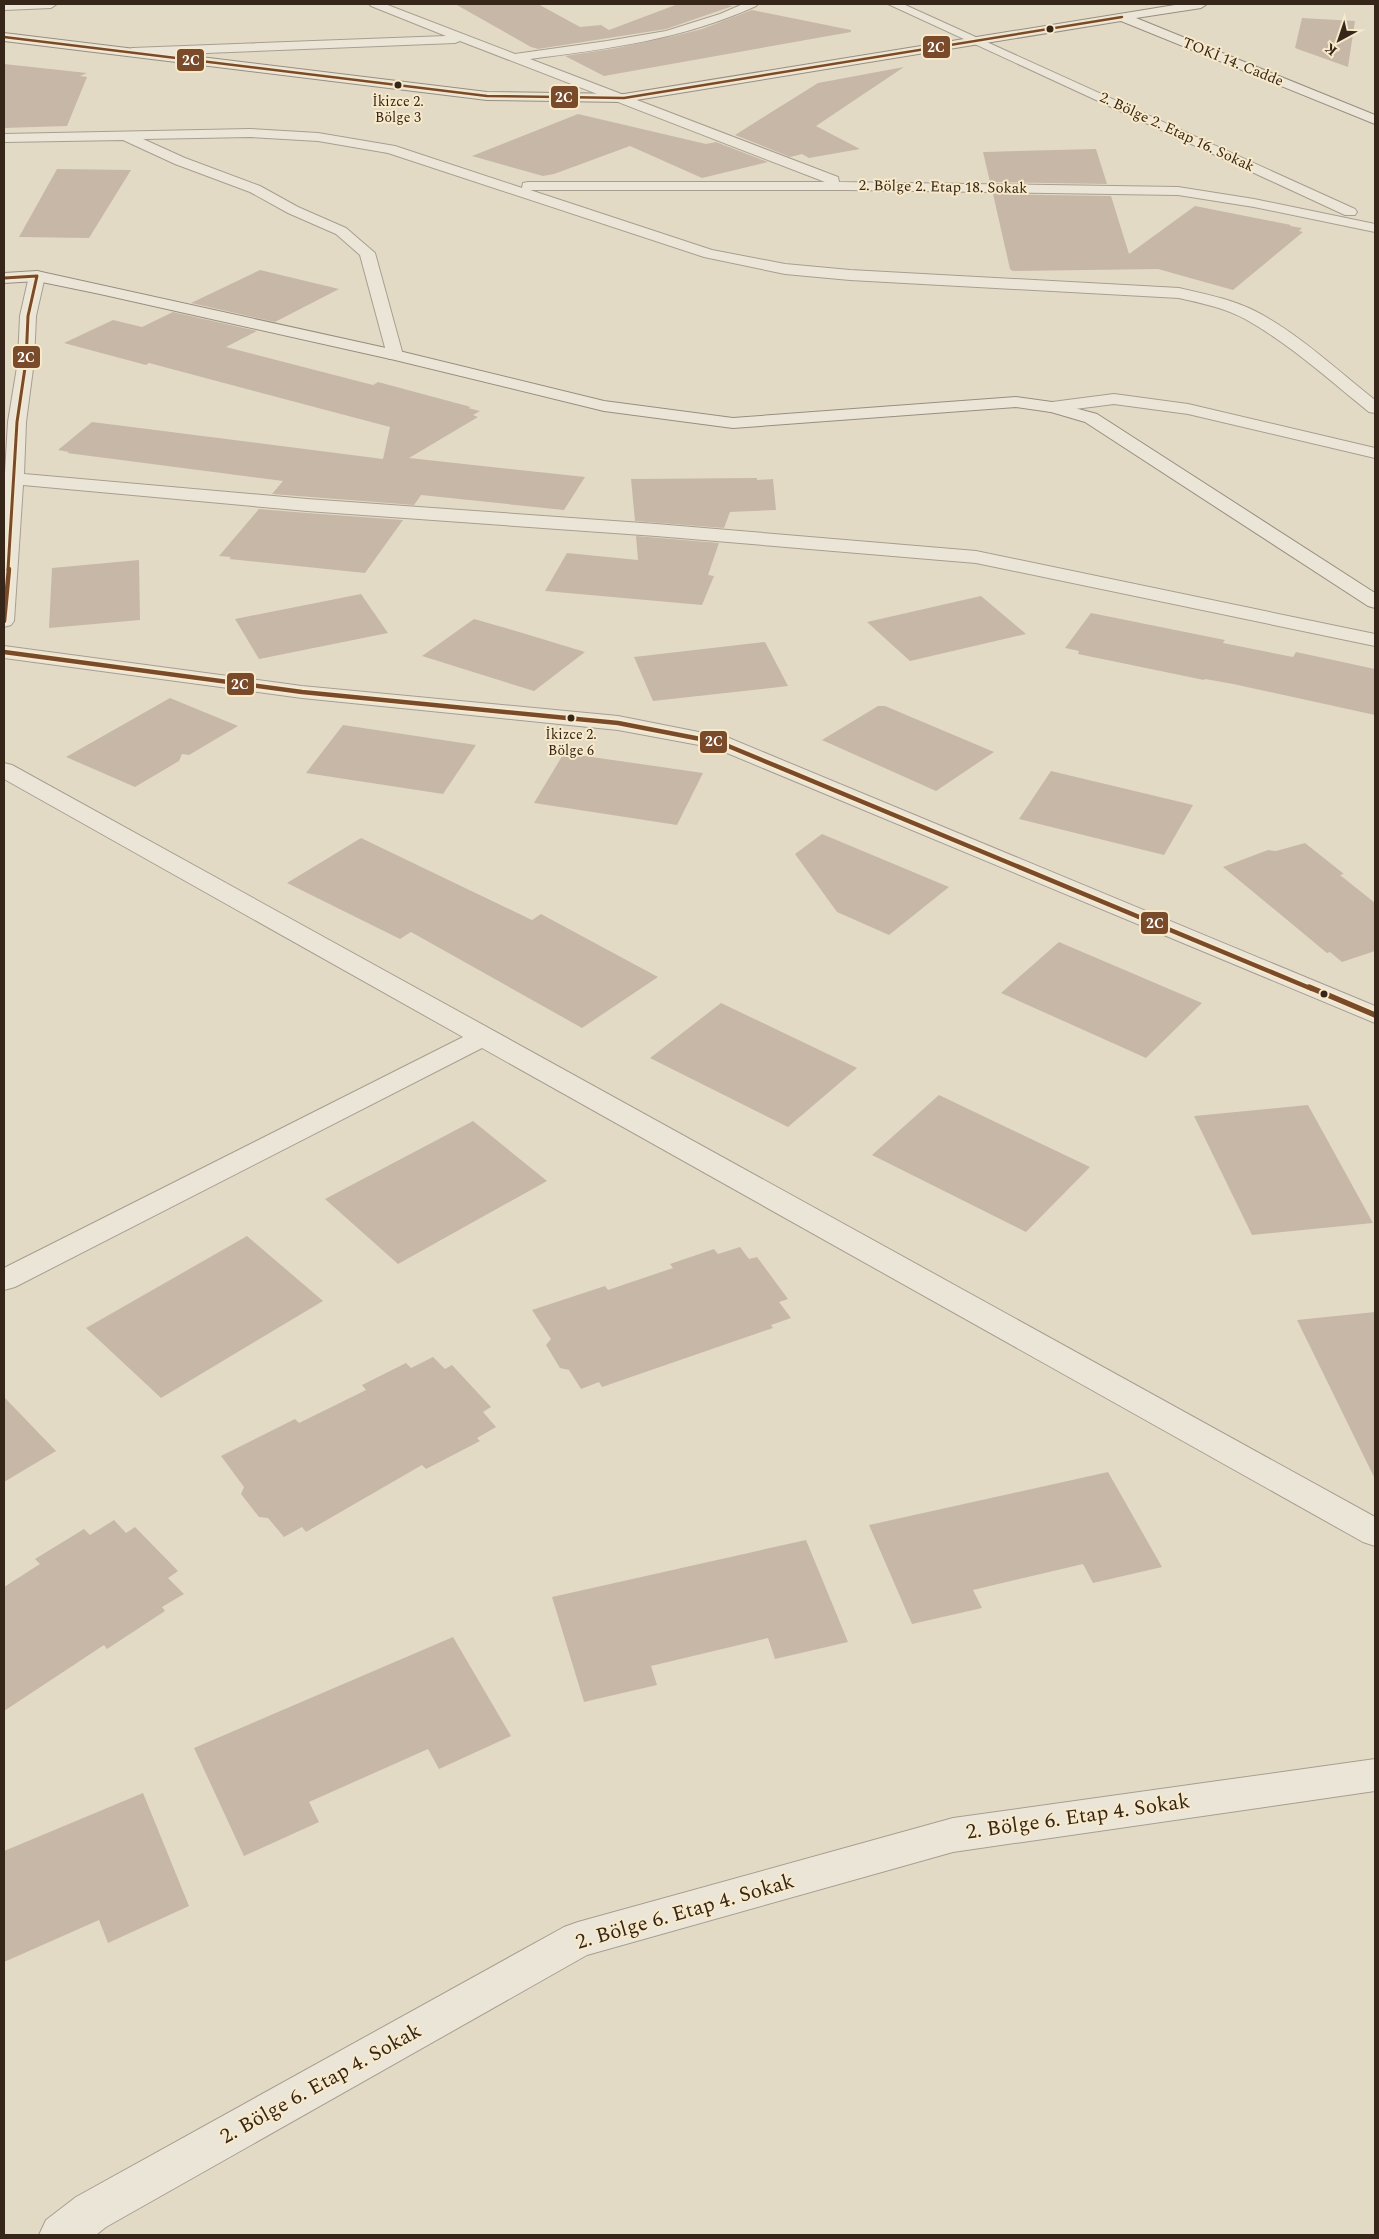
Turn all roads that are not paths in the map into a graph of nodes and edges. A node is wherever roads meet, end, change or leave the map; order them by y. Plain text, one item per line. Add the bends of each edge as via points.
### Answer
1 (50, 4) edge
2 (375, 4) edge
3 (752, 4) edge
4 (894, 4) edge
5 (1120, 4) edge
6 (1200, 4) edge
7 (4, 6) edge
8 (1098, 7) dead end
9 (1142, 13) junction
10 (1122, 17) junction
11 (4, 37) edge
12 (466, 38) junction
13 (979, 42) junction
14 (132, 52) junction
15 (515, 57) junction
16 (1304, 77) dead end
17 (624, 98) junction
18 (1375, 120) edge
19 (123, 136) junction
20 (4, 138) edge
21 (507, 186) junction
22 (848, 186) junction
23 (1375, 224) edge
24 (1375, 228) edge
25 (37, 276) junction
26 (4, 278) edge
27 (395, 354) junction
28 (1052, 407) junction
29 (1375, 408) edge
30 (1375, 453) edge
31 (9, 478) edge
32 (1375, 602) edge
33 (4, 621) edge
34 (1375, 640) edge
35 (4, 652) edge
36 (4, 770) edge
37 (1375, 1016) edge
38 (483, 1037) junction
39 (4, 1280) edge
40 (1375, 1533) edge
41 (1375, 1775) edge
42 (62, 2235) edge

1 - 7 street
2 - 12 street
3 - 15 street via 726,17 630,42
4 - 13 street, 2. Bölge 2. Etap 16. Sokak
5 - 9 street, TOKİ 14. Cadde
6 - 9 street
8 - 10 street, TOKİ 14. Cadde
9 - 10 street
9 - 16 street, TOKİ 14. Cadde
10 - 13 street
10 - 18 street, TOKİ 14. Cadde
11 - 14 street
12 - 14 street
12 - 15 street
13 - 17 street
13 - 23 street, 2. Bölge 2. Etap 16. Sokak
14 - 17 street via 487,96
15 - 17 street
17 - 22 street
19 - 20 street
19 - 21 street via 250,133 318,137 390,149
19 - 27 street via 255,189 341,231 361,247 367,253
21 - 22 street, 2. Bölge 2. Etap 18. Sokak
21 - 29 street via 709,254 785,269 1179,293 1212,300 1250,315 1288,340
22 - 24 street, 2. Bölge 2. Etap 18. Sokak via 1178,191 1254,202
25 - 26 street
25 - 27 street
25 - 31 street via 28,316 26,361
27 - 28 street via 604,406 734,423 1016,402
28 - 30 street via 1114,399 1132,401 1188,409
28 - 32 street via 1091,418
31 - 33 street
31 - 34 street via 308,505 976,557
35 - 37 street via 302,692 618,723 721,743
36 - 38 street
38 - 39 street
38 - 40 street
41 - 42 street, 2. Bölge 6. Etap 4. Sokak via 953,1835 578,1940 91,2212

